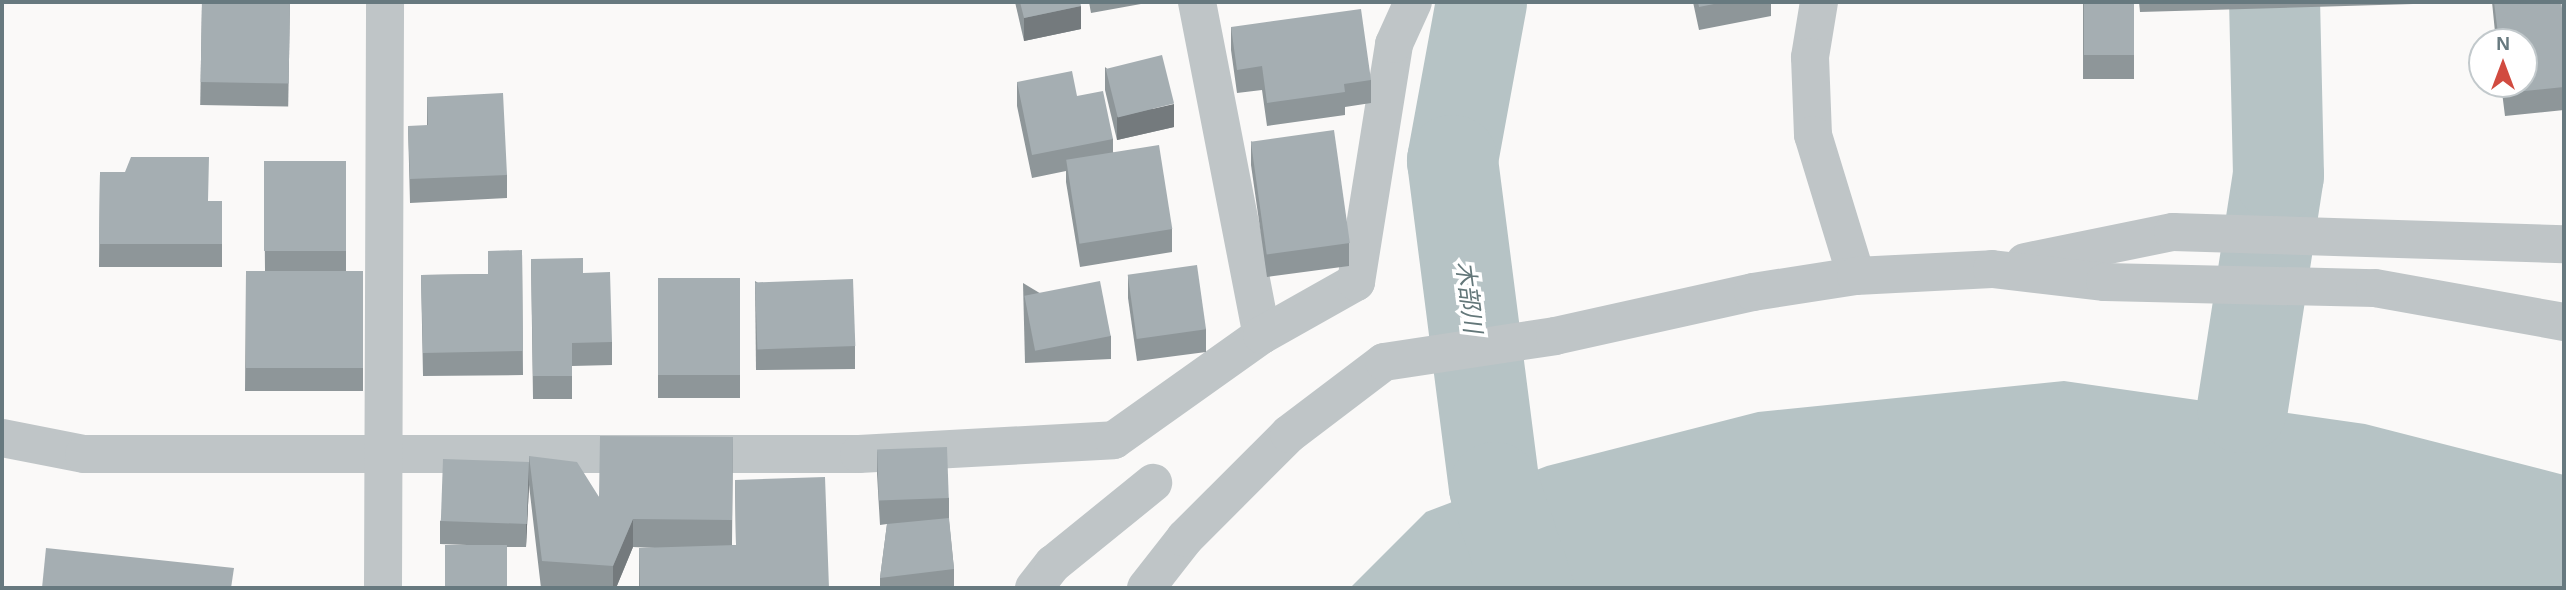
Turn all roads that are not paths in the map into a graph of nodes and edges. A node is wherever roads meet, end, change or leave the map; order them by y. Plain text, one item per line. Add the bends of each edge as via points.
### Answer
1 (385, 2) edge
2 (1197, 2) edge
3 (1413, 2) edge
4 (1819, 2) edge
5 (2564, 244) edge
6 (1992, 269) junction
7 (1856, 276) junction
8 (2564, 322) edge
9 (1262, 335) junction
10 (2, 438) edge
11 (383, 451) junction
12 (1153, 482) dead end
13 (383, 588) edge
14 (1034, 588) edge
15 (1146, 588) edge

1 - 11 street
2 - 9 street
3 - 9 street via 1394,44 1356,282
4 - 7 street via 1810,57 1813,135
5 - 6 street via 2173,232
6 - 7 street
6 - 8 street via 2105,282 2375,288
7 - 15 street via 1753,292 1555,336 1384,362 1289,434 1185,538
9 - 11 street via 1114,440 859,454
10 - 11 street via 84,454
11 - 13 street
12 - 14 street via 1053,564

